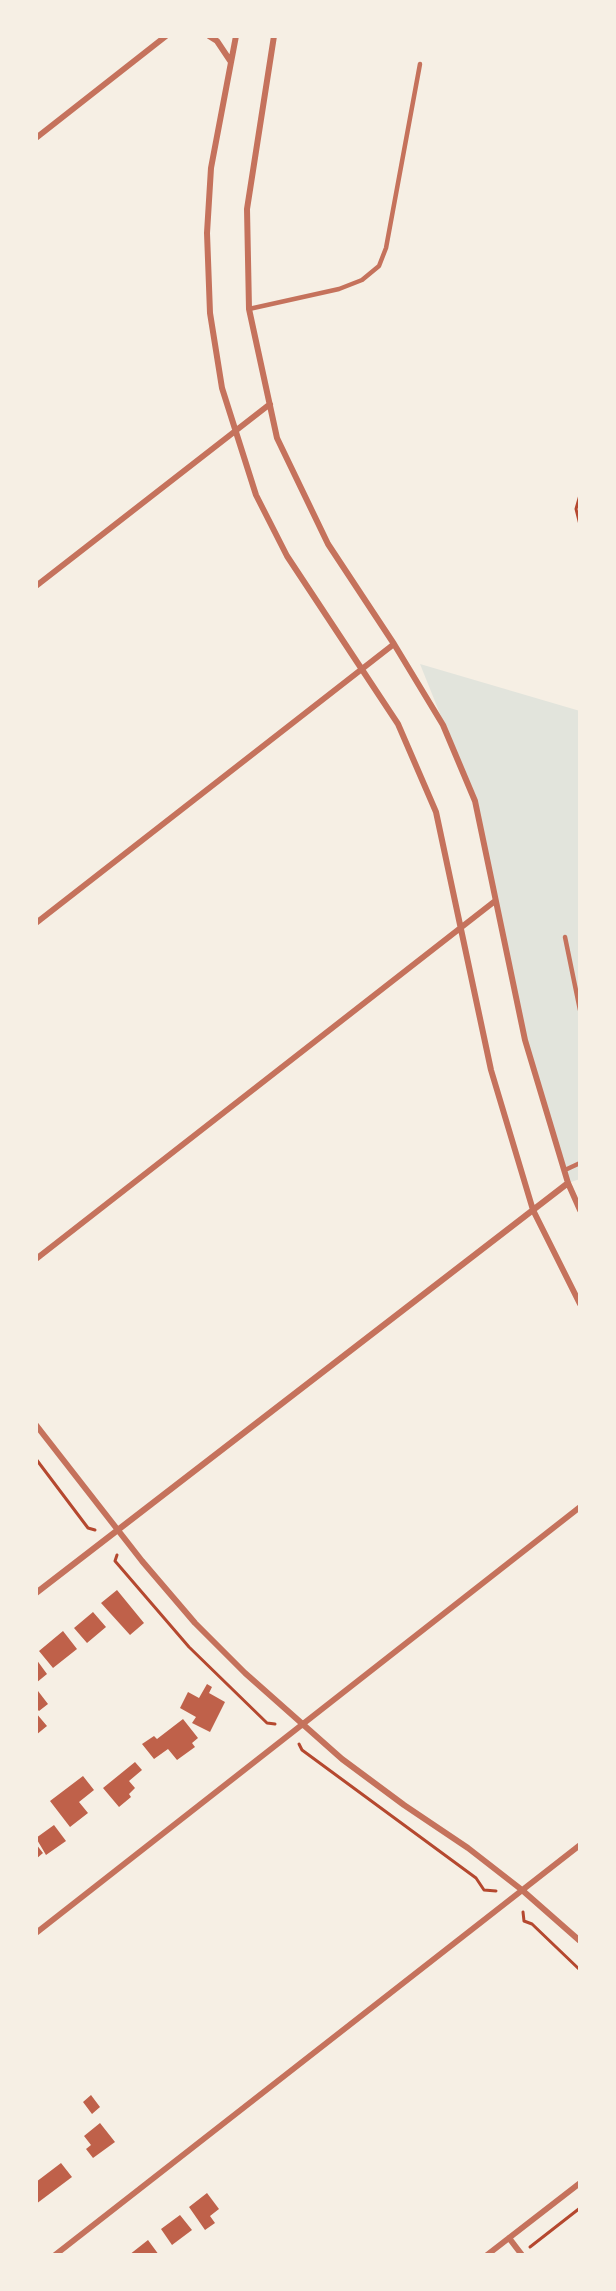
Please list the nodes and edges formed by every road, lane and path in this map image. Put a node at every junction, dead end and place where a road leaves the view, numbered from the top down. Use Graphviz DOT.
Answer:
graph roads {
  1 [pos="166,36"];
  2 [pos="209,36"];
  3 [pos="236,36"];
  4 [pos="274,36"];
  5 [pos="231,62"];
  6 [pos="420,64"];
  7 [pos="36,138"];
  8 [pos="249,309"];
  9 [pos="270,404"];
  10 [pos="235,432"];
  11 [pos="580,495"];
  12 [pos="580,525"];
  13 [pos="36,586"];
  14 [pos="394,644"];
  15 [pos="361,669"];
  16 [pos="495,901"];
  17 [pos="36,922"];
  18 [pos="462,927"];
  19 [pos="565,937"];
  20 [pos="580,1010"];
  21 [pos="580,1163"];
  22 [pos="564,1170"];
  23 [pos="568,1183"];
  24 [pos="533,1210"];
  25 [pos="580,1210"];
  26 [pos="36,1259"];
  27 [pos="580,1304"];
  28 [pos="36,1425"];
  29 [pos="36,1459"];
  30 [pos="580,1507"];
  31 [pos="117,1529"];
  32 [pos="95,1530"];
  33 [pos="117,1555"];
  34 [pos="36,1593"];
  35 [pos="275,1725"];
  36 [pos="301,1725"];
  37 [pos="299,1744"];
  38 [pos="580,1845"];
  39 [pos="522,1890"];
  40 [pos="496,1891"];
  41 [pos="523,1912"];
  42 [pos="36,1933"];
  43 [pos="580,1941"];
  44 [pos="580,1970"];
  45 [pos="580,2183"];
  46 [pos="580,2208"];
  47 [pos="509,2238"];
  48 [pos="528,2248"];
  49 [pos="55,2255"];
  50 [pos="487,2255"];
  51 [pos="522,2255"];
  1 -- 7 [label="street"];
  2 -- 5 [label="street"];
  3 -- 5 [label="street"];
  4 -- 8 [label="street"];
  5 -- 10 [label="street"];
  6 -- 8 [label="lane"];
  8 -- 9 [label="street"];
  9 -- 10 [label="street"];
  9 -- 14 [label="street"];
  10 -- 13 [label="street"];
  10 -- 15 [label="street"];
  11 -- 12 [label="path"];
  14 -- 15 [label="street"];
  14 -- 16 [label="street"];
  15 -- 17 [label="street"];
  15 -- 18 [label="street"];
  16 -- 18 [label="street"];
  16 -- 22 [label="street"];
  18 -- 24 [label="street"];
  18 -- 26 [label="street"];
  19 -- 20 [label="lane"];
  21 -- 22 [label="lane"];
  22 -- 23 [label="street"];
  23 -- 24 [label="street"];
  23 -- 25 [label="street"];
  24 -- 27 [label="street"];
  24 -- 31 [label="street"];
  28 -- 31 [label="street"];
  29 -- 32 [label="path"];
  30 -- 36 [label="street"];
  31 -- 34 [label="street"];
  31 -- 36 [label="street"];
  33 -- 35 [label="path"];
  36 -- 39 [label="street"];
  36 -- 42 [label="street"];
  37 -- 40 [label="path"];
  38 -- 39 [label="street"];
  39 -- 43 [label="street"];
  39 -- 49 [label="street"];
  41 -- 44 [label="path"];
  45 -- 47 [label="street"];
  46 -- 48 [label="path"];
  47 -- 50 [label="street"];
  47 -- 51 [label="street"];
}
